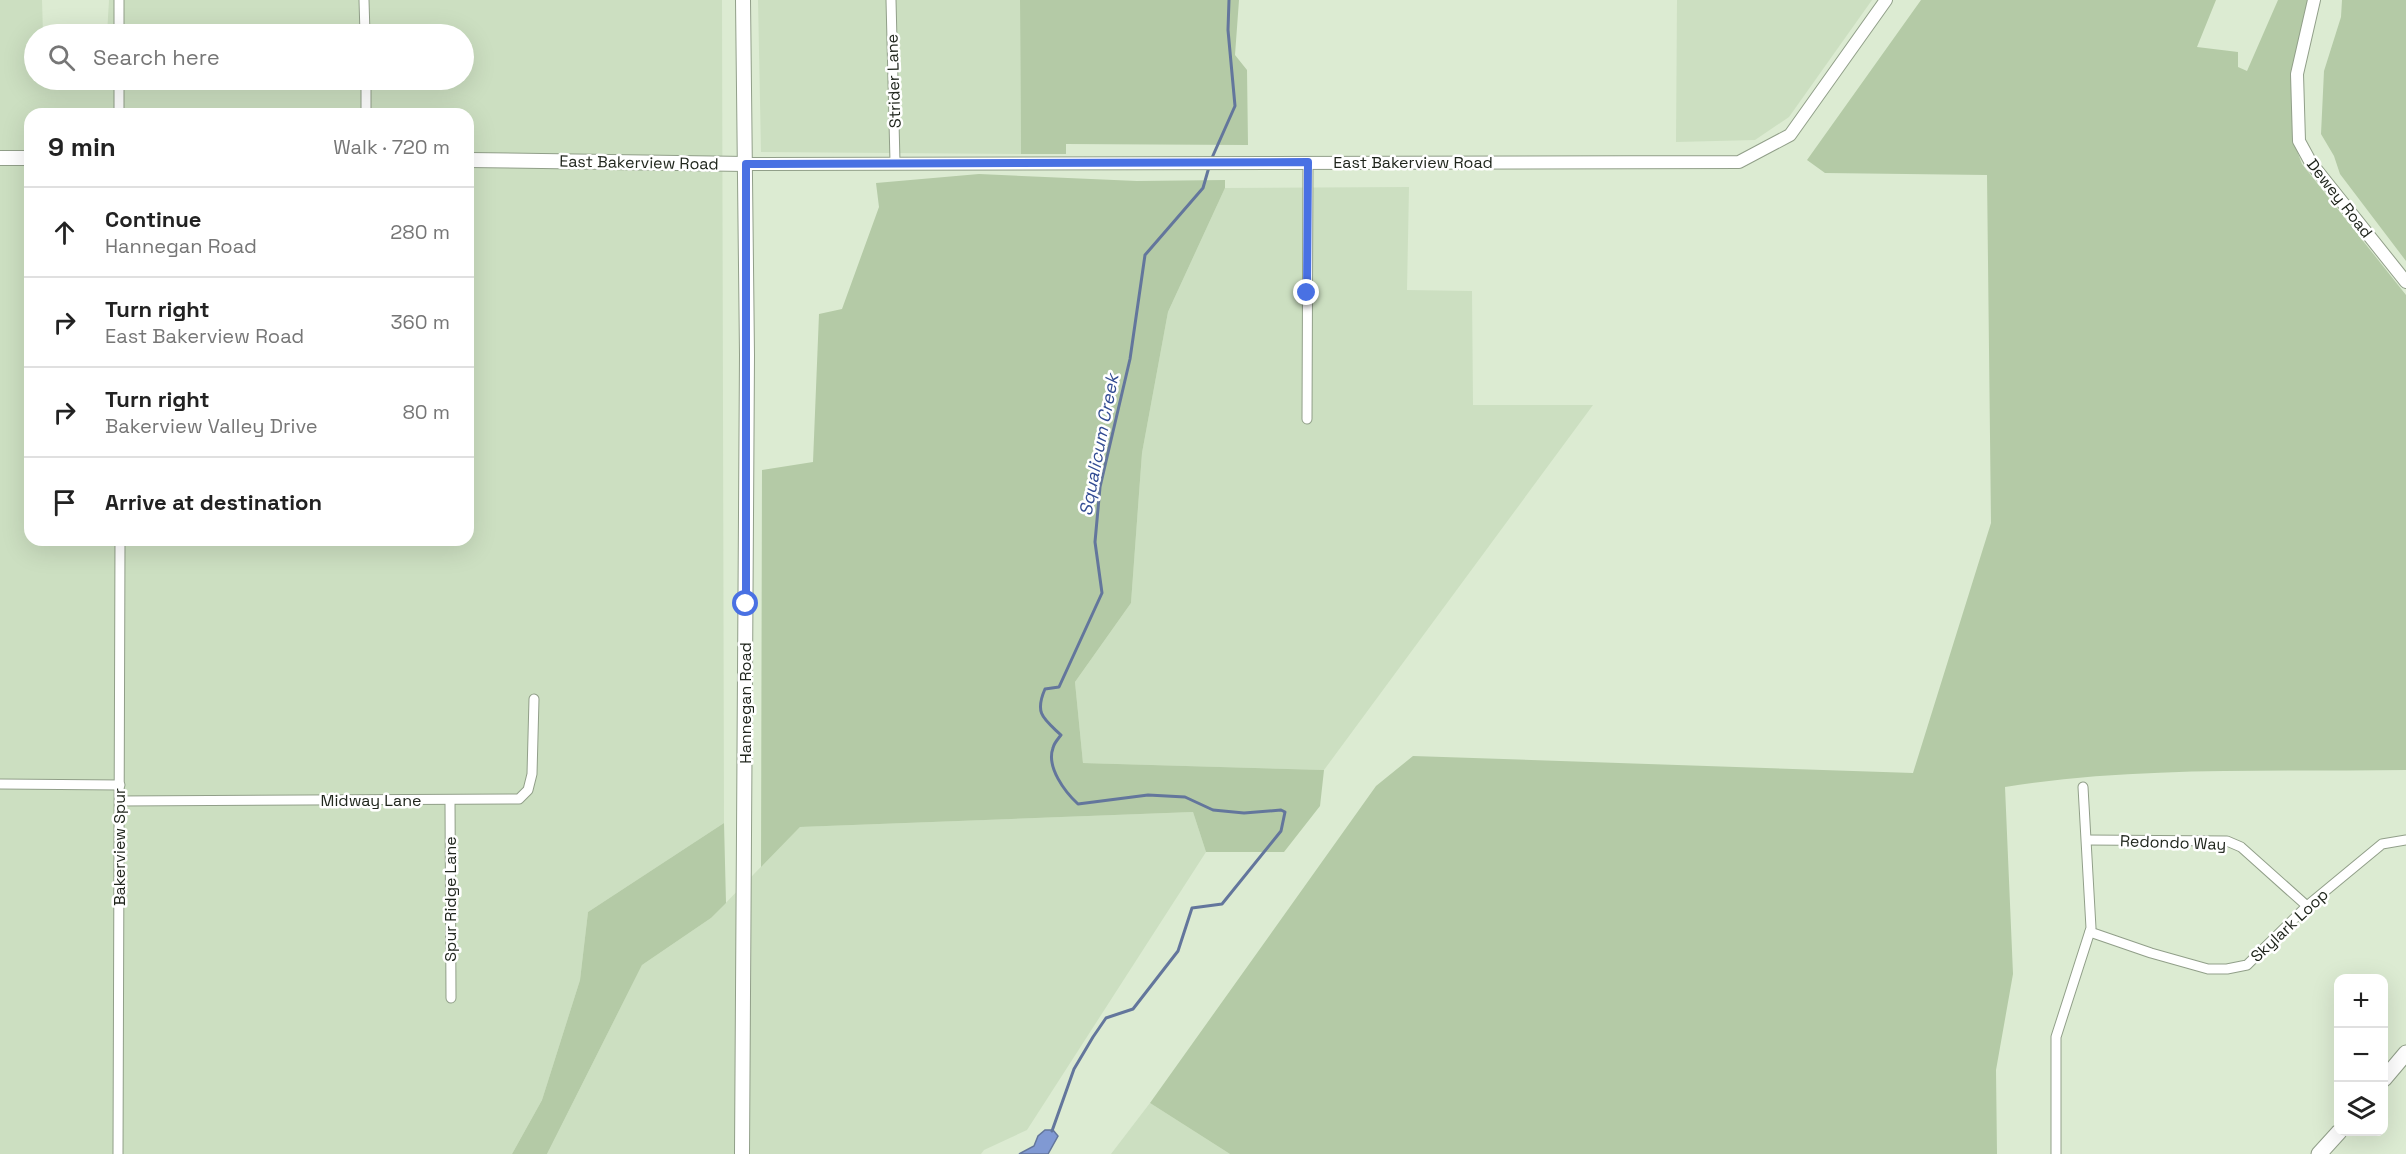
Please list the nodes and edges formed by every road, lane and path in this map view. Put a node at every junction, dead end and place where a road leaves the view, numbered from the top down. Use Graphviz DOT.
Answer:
graph roads {
  1 [pos="119,0"];
  2 [pos="364,0"];
  3 [pos="743,0"];
  4 [pos="891,0"];
  5 [pos="1886,0"];
  6 [pos="2314,0"];
  7 [pos="119,24"];
  8 [pos="364,24"];
  9 [pos="119,90"];
  10 [pos="366,90"];
  11 [pos="119,108"];
  12 [pos="366,108"];
  13 [pos="0,158"];
  14 [pos="24,158"];
  15 [pos="474,160"];
  16 [pos="896,162"];
  17 [pos="1308,162"];
  18 [pos="746,164"];
  19 [pos="2406,282"];
  20 [pos="1307,419"];
  21 [pos="120,546"];
  22 [pos="534,699"];
  23 [pos="0,784"];
  24 [pos="120,785"];
  25 [pos="2084,787"];
  26 [pos="120,801"];
  27 [pos="450,801"];
  28 [pos="2087,840"];
  29 [pos="2406,840"];
  30 [pos="2307,906"];
  31 [pos="2090,932"];
  32 [pos="451,998"];
  33 [pos="2406,1053"];
  34 [pos="2388,1074"];
  35 [pos="2335,1136"];
  36 [pos="118,1154"];
  37 [pos="742,1154"];
  38 [pos="2056,1154"];
  39 [pos="2319,1154"];
  1 -- 7 [label="street"];
  2 -- 8 [label="street"];
  3 -- 18 [label="main road, Hannegan Road"];
  4 -- 16 [label="street, Strider Lane"];
  5 -- 17 [label="street, East Bakerview Road"];
  6 -- 19 [label="street, Dewey Road"];
  9 -- 11 [label="street"];
  10 -- 12 [label="street"];
  13 -- 14 [label="main road"];
  15 -- 18 [label="main road, East Bakerview Road"];
  16 -- 17 [label="street, East Bakerview Road"];
  16 -- 18 [label="street, East Bakerview Road"];
  17 -- 20 [label="street"];
  18 -- 37 [label="main road, Hannegan Road"];
  21 -- 24 [label="street, Bakerview Spur"];
  22 -- 27 [label="street, Midway Lane"];
  23 -- 24 [label="street"];
  24 -- 26 [label="street, Bakerview Spur"];
  25 -- 28 [label="street"];
  26 -- 27 [label="street, Midway Lane"];
  26 -- 36 [label="street, Bakerview Spur"];
  27 -- 32 [label="street, Spur Ridge Lane"];
  28 -- 30 [label="street, Redondo Way"];
  28 -- 31 [label="street"];
  29 -- 30 [label="street, Skylark Loop"];
  30 -- 31 [label="street, Skylark Loop"];
  31 -- 38 [label="street"];
  33 -- 34 [label="main road"];
  35 -- 39 [label="main road"];
}
